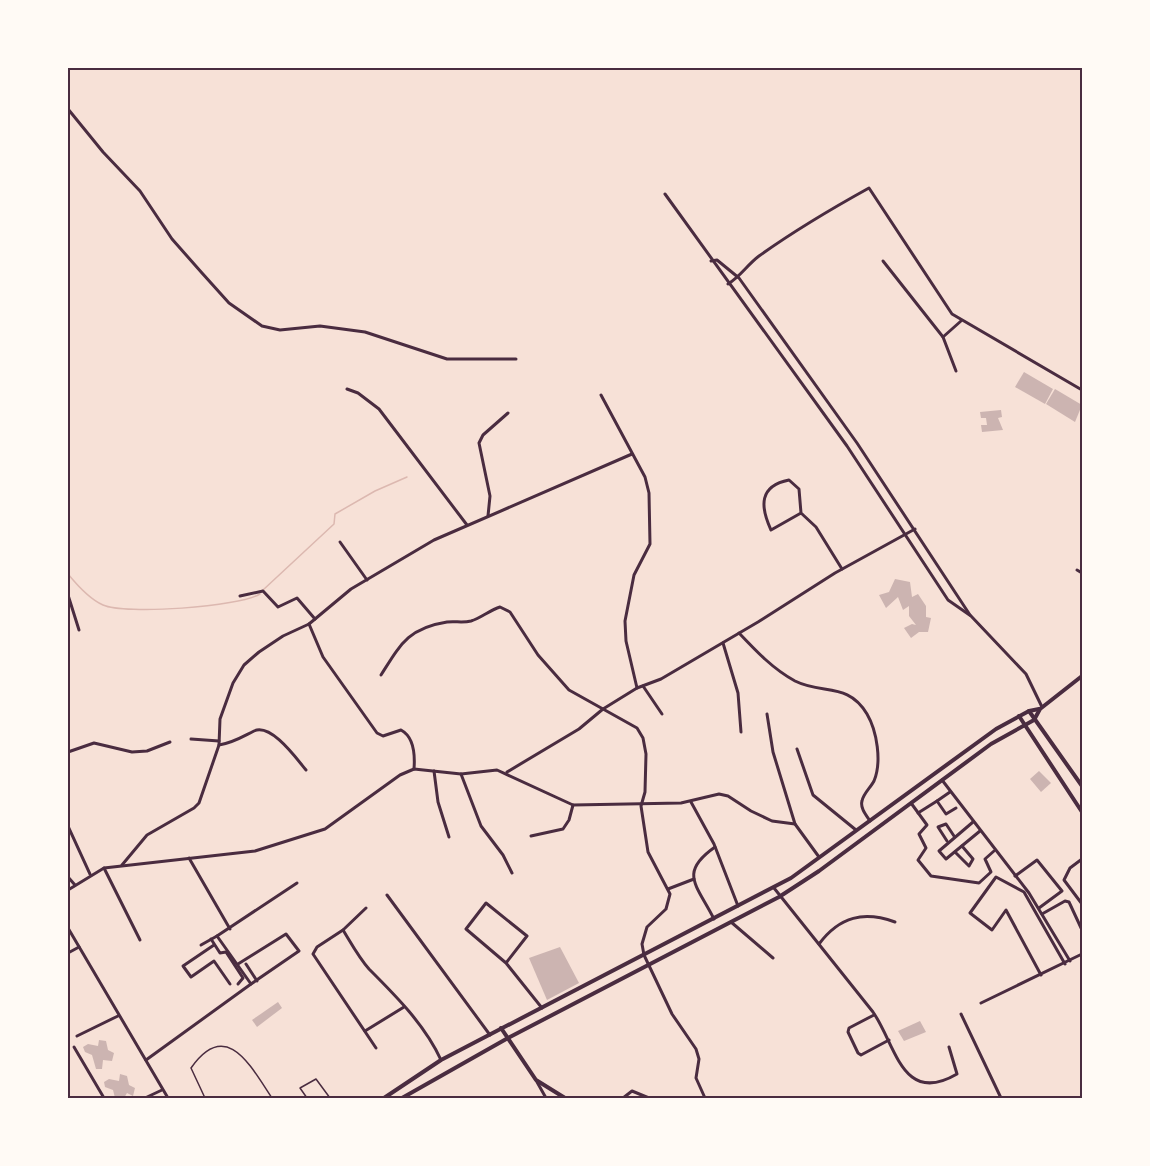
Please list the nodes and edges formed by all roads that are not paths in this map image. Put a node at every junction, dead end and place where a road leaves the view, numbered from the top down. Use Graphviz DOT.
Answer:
graph roads {
  1 [pos="68,109"];
  2 [pos="664,194"];
  3 [pos="711,261"];
  4 [pos="884,261"];
  5 [pos="739,278"];
  6 [pos="728,284"];
  7 [pos="961,320"];
  8 [pos="943,337"];
  9 [pos="516,359"];
  10 [pos="956,371"];
  11 [pos="347,389"];
  12 [pos="1083,390"];
  13 [pos="601,396"];
  14 [pos="508,413"];
  15 [pos="632,454"];
  16 [pos="801,513"];
  17 [pos="488,516"];
  18 [pos="467,525"];
  19 [pos="915,529"];
  20 [pos="905,533"];
  21 [pos="340,542"];
  22 [pos="842,569"];
  23 [pos="1077,570"];
  24 [pos="1083,573"];
  25 [pos="367,580"];
  26 [pos="68,595"];
  27 [pos="240,596"];
  28 [pos="971,616"];
  29 [pos="315,619"];
  30 [pos="309,624"];
  31 [pos="79,630"];
  32 [pos="739,633"];
  33 [pos="723,642"];
  34 [pos="381,675"];
  35 [pos="1083,676"];
  36 [pos="643,686"];
  37 [pos="637,688"];
  38 [pos="1041,708"];
  39 [pos="603,709"];
  40 [pos="1029,711"];
  41 [pos="662,714"];
  42 [pos="767,714"];
  43 [pos="1019,716"];
  44 [pos="1034,720"];
  45 [pos="1024,726"];
  46 [pos="741,732"];
  47 [pos="191,739"];
  48 [pos="170,742"];
  49 [pos="219,743"];
  50 [pos="797,749"];
  51 [pos="68,752"];
  52 [pos="414,769"];
  53 [pos="306,770"];
  54 [pos="434,771"];
  55 [pos="507,772"];
  56 [pos="461,774"];
  57 [pos="942,780"];
  58 [pos="1083,786"];
  59 [pos="950,792"];
  60 [pos="937,801"];
  61 [pos="691,802"];
  62 [pos="911,803"];
  63 [pos="573,805"];
  64 [pos="641,806"];
  65 [pos="956,808"];
  66 [pos="1083,812"];
  67 [pos="918,813"];
  68 [pos="870,821"];
  69 [pos="973,822"];
  70 [pos="795,824"];
  71 [pos="68,826"];
  72 [pos="856,830"];
  73 [pos="980,831"];
  74 [pos="531,836"];
  75 [pos="954,836"];
  76 [pos="449,837"];
  77 [pos="947,842"];
  78 [pos="962,846"];
  79 [pos="715,847"];
  80 [pos="994,851"];
  81 [pos="955,852"];
  82 [pos="189,858"];
  83 [pos="820,859"];
  84 [pos="1083,859"];
  85 [pos="122,866"];
  86 [pos="104,868"];
  87 [pos="512,873"];
  88 [pos="90,874"];
  89 [pos="1015,876"];
  90 [pos="1083,876"];
  91 [pos="68,877"];
  92 [pos="694,879"];
  93 [pos="1083,881"];
  94 [pos="297,883"];
  95 [pos="75,885"];
  96 [pos="774,888"];
  97 [pos="668,889"];
  98 [pos="68,890"];
  99 [pos="387,895"];
  100 [pos="779,897"];
  101 [pos="1083,904"];
  102 [pos="738,906"];
  103 [pos="366,908"];
  104 [pos="1039,908"];
  105 [pos="1042,914"];
  106 [pos="714,919"];
  107 [pos="895,921"];
  108 [pos="731,922"];
  109 [pos="68,928"];
  110 [pos="230,929"];
  111 [pos="343,930"];
  112 [pos="1083,930"];
  113 [pos="217,936"];
  114 [pos="211,939"];
  115 [pos="140,940"];
  116 [pos="819,944"];
  117 [pos="201,945"];
  118 [pos="214,945"];
  119 [pos="78,947"];
  120 [pos="68,953"];
  121 [pos="1083,954"];
  122 [pos="644,955"];
  123 [pos="773,958"];
  124 [pos="1070,961"];
  125 [pos="506,963"];
  126 [pos="238,964"];
  127 [pos="246,964"];
  128 [pos="1065,964"];
  129 [pos="648,966"];
  130 [pos="1041,975"];
  131 [pos="257,981"];
  132 [pos="230,984"];
  133 [pos="238,984"];
  134 [pos="251,984"];
  135 [pos="981,1003"];
  136 [pos="404,1007"];
  137 [pos="543,1009"];
  138 [pos="961,1014"];
  139 [pos="874,1015"];
  140 [pos="118,1016"];
  141 [pos="501,1028"];
  142 [pos="365,1032"];
  143 [pos="490,1035"];
  144 [pos="77,1036"];
  145 [pos="508,1038"];
  146 [pos="889,1040"];
  147 [pos="74,1047"];
  148 [pos="949,1047"];
  149 [pos="376,1048"];
  150 [pos="146,1060"];
  151 [pos="441,1060"];
  152 [pos="536,1080"];
  153 [pos="161,1090"];
  154 [pos="104,1098"];
  155 [pos="145,1098"];
  156 [pos="168,1098"];
  157 [pos="206,1098"];
  158 [pos="272,1098"];
  159 [pos="307,1098"];
  160 [pos="330,1098"];
  161 [pos="384,1098"];
  162 [pos="402,1098"];
  163 [pos="546,1098"];
  164 [pos="565,1098"];
  165 [pos="623,1098"];
  166 [pos="649,1098"];
  167 [pos="705,1098"];
  168 [pos="1001,1098"];
  1 -- 9 [label="street"];
  2 -- 3 [label="street"];
  3 -- 5 [label="street"];
  3 -- 6 [label="street"];
  4 -- 8 [label="street"];
  5 -- 6 [label="street"];
  5 -- 7 [label="street"];
  5 -- 19 [label="street"];
  6 -- 20 [label="street"];
  7 -- 8 [label="street"];
  7 -- 12 [label="street"];
  8 -- 10 [label="street"];
  11 -- 18 [label="street"];
  13 -- 15 [label="street"];
  14 -- 17 [label="street"];
  15 -- 17 [label="street"];
  15 -- 37 [label="street"];
  16 -- 16 [label="street"];
  16 -- 22 [label="street"];
  17 -- 18 [label="street"];
  18 -- 25 [label="street"];
  19 -- 20 [label="street"];
  19 -- 28 [label="street"];
  20 -- 22 [label="street"];
  20 -- 28 [label="street"];
  21 -- 25 [label="street"];
  22 -- 32 [label="street"];
  23 -- 24 [label="street"];
  25 -- 29 [label="street"];
  26 -- 31 [label="street"];
  27 -- 29 [label="street"];
  28 -- 38 [label="street"];
  29 -- 30 [label="street"];
  30 -- 49 [label="street"];
  30 -- 52 [label="street"];
  32 -- 33 [label="street"];
  32 -- 68 [label="street"];
  33 -- 36 [label="street"];
  33 -- 46 [label="street"];
  34 -- 39 [label="street"];
  35 -- 38 [label="main road"];
  36 -- 37 [label="street"];
  36 -- 41 [label="street"];
  37 -- 39 [label="street"];
  38 -- 40 [label="main road"];
  38 -- 44 [label="main road"];
  39 -- 55 [label="street"];
  39 -- 64 [label="street"];
  40 -- 43 [label="main road"];
  40 -- 44 [label="main road"];
  42 -- 70 [label="street"];
  43 -- 45 [label="main road"];
  43 -- 68 [label="main road"];
  44 -- 45 [label="main road"];
  44 -- 58 [label="main road"];
  45 -- 57 [label="main road"];
  45 -- 66 [label="main road"];
  47 -- 49 [label="street"];
  48 -- 51 [label="street"];
  49 -- 53 [label="street"];
  49 -- 85 [label="street"];
  50 -- 72 [label="street"];
  52 -- 54 [label="street"];
  52 -- 82 [label="street"];
  54 -- 56 [label="street"];
  54 -- 76 [label="street"];
  55 -- 56 [label="street"];
  55 -- 63 [label="street"];
  56 -- 87 [label="street"];
  57 -- 59 [label="street"];
  57 -- 62 [label="main road"];
  59 -- 60 [label="street"];
  59 -- 69 [label="street"];
  60 -- 65 [label="street"];
  60 -- 67 [label="street"];
  61 -- 64 [label="street"];
  61 -- 70 [label="street"];
  61 -- 79 [label="street"];
  62 -- 67 [label="street"];
  62 -- 100 [label="main road"];
  63 -- 64 [label="street"];
  63 -- 74 [label="street"];
  64 -- 97 [label="street"];
  67 -- 80 [label="street"];
  68 -- 72 [label="main road"];
  69 -- 73 [label="street"];
  69 -- 75 [label="street"];
  70 -- 83 [label="street"];
  71 -- 88 [label="street"];
  72 -- 83 [label="main road"];
  73 -- 78 [label="street"];
  73 -- 80 [label="street"];
  75 -- 77 [label="street"];
  75 -- 77 [label="street"];
  77 -- 81 [label="street"];
  78 -- 81 [label="street"];
  78 -- 81 [label="street"];
  79 -- 92 [label="street"];
  79 -- 102 [label="street"];
  80 -- 89 [label="street"];
  82 -- 85 [label="street"];
  82 -- 110 [label="street"];
  83 -- 96 [label="main road"];
  84 -- 101 [label="street"];
  85 -- 86 [label="street"];
  86 -- 88 [label="street"];
  86 -- 115 [label="street"];
  88 -- 95 [label="street"];
  89 -- 104 [label="street"];
  89 -- 104 [label="street"];
  90 -- 93 [label="street"];
  91 -- 95 [label="street"];
  92 -- 97 [label="street"];
  92 -- 106 [label="street"];
  94 -- 110 [label="street"];
  95 -- 98 [label="street"];
  96 -- 100 [label="street"];
  96 -- 102 [label="main road"];
  97 -- 122 [label="street"];
  99 -- 143 [label="street"];
  100 -- 108 [label="main road"];
  100 -- 116 [label="street"];
  102 -- 106 [label="main road"];
  103 -- 111 [label="street"];
  104 -- 105 [label="street"];
  105 -- 112 [label="street"];
  105 -- 124 [label="street"];
  106 -- 122 [label="main road"];
  107 -- 116 [label="street"];
  108 -- 123 [label="street"];
  108 -- 129 [label="main road"];
  109 -- 119 [label="street"];
  110 -- 113 [label="street"];
  111 -- 136 [label="street"];
  111 -- 142 [label="street"];
  113 -- 114 [label="street"];
  113 -- 126 [label="street"];
  114 -- 117 [label="street"];
  114 -- 118 [label="street"];
  116 -- 139 [label="street"];
  118 -- 132 [label="street"];
  118 -- 133 [label="street"];
  119 -- 120 [label="street"];
  119 -- 140 [label="street"];
  121 -- 124 [label="street"];
  122 -- 129 [label="street"];
  122 -- 137 [label="main road"];
  124 -- 128 [label="street"];
  125 -- 125 [label="street"];
  125 -- 137 [label="street"];
  126 -- 131 [label="street"];
  126 -- 134 [label="street"];
  127 -- 131 [label="street"];
  128 -- 130 [label="street"];
  128 -- 130 [label="street"];
  129 -- 145 [label="main road"];
  129 -- 167 [label="street"];
  130 -- 135 [label="street"];
  131 -- 134 [label="street"];
  134 -- 150 [label="street"];
  136 -- 142 [label="street"];
  136 -- 151 [label="street"];
  137 -- 141 [label="main road"];
  138 -- 168 [label="street"];
  139 -- 146 [label="street"];
  139 -- 146 [label="street"];
  140 -- 144 [label="street"];
  140 -- 150 [label="street"];
  141 -- 143 [label="main road"];
  141 -- 145 [label="main road"];
  142 -- 149 [label="street"];
  143 -- 151 [label="main road"];
  145 -- 152 [label="main road"];
  145 -- 162 [label="main road"];
  146 -- 148 [label="street"];
  147 -- 154 [label="street"];
  150 -- 153 [label="street"];
  151 -- 161 [label="main road"];
  152 -- 163 [label="street"];
  152 -- 164 [label="main road"];
  153 -- 155 [label="street"];
  153 -- 156 [label="street"];
  157 -- 158 [label="lane"];
  159 -- 160 [label="lane"];
  165 -- 166 [label="street"];
}
